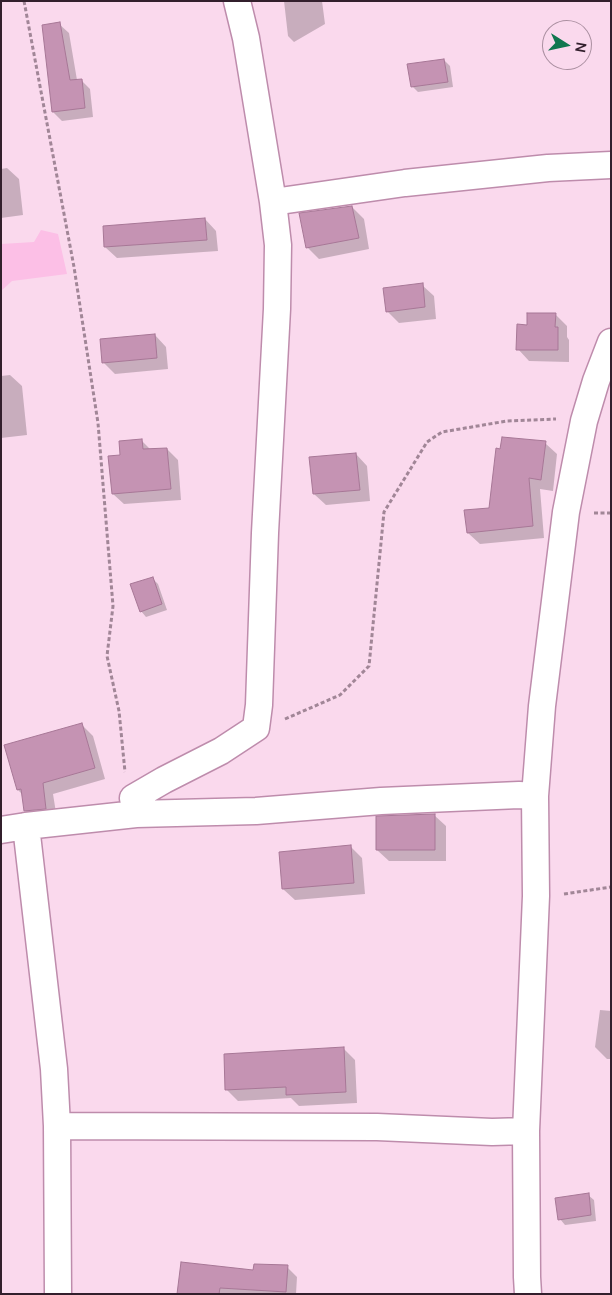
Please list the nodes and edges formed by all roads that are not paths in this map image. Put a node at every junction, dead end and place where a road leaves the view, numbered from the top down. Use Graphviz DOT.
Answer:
graph roads {
  1 [pos="237,1"];
  2 [pos="611,165"];
  3 [pos="273,202"];
  4 [pos="611,342"];
  5 [pos="535,796"];
  6 [pos="134,806"];
  7 [pos="14,828"];
  8 [pos="57,1126"];
  9 [pos="526,1131"];
  10 [pos="58,1294"];
  11 [pos="528,1294"];
  1 -- 3 [label="street"];
  2 -- 3 [label="street"];
  3 -- 6 [label="street"];
  4 -- 5 [label="street"];
  5 -- 6 [label="street"];
  5 -- 9 [label="street"];
  6 -- 7 [label="street"];
  7 -- 8 [label="street"];
  8 -- 9 [label="street"];
  8 -- 10 [label="street"];
  9 -- 11 [label="street"];
}
